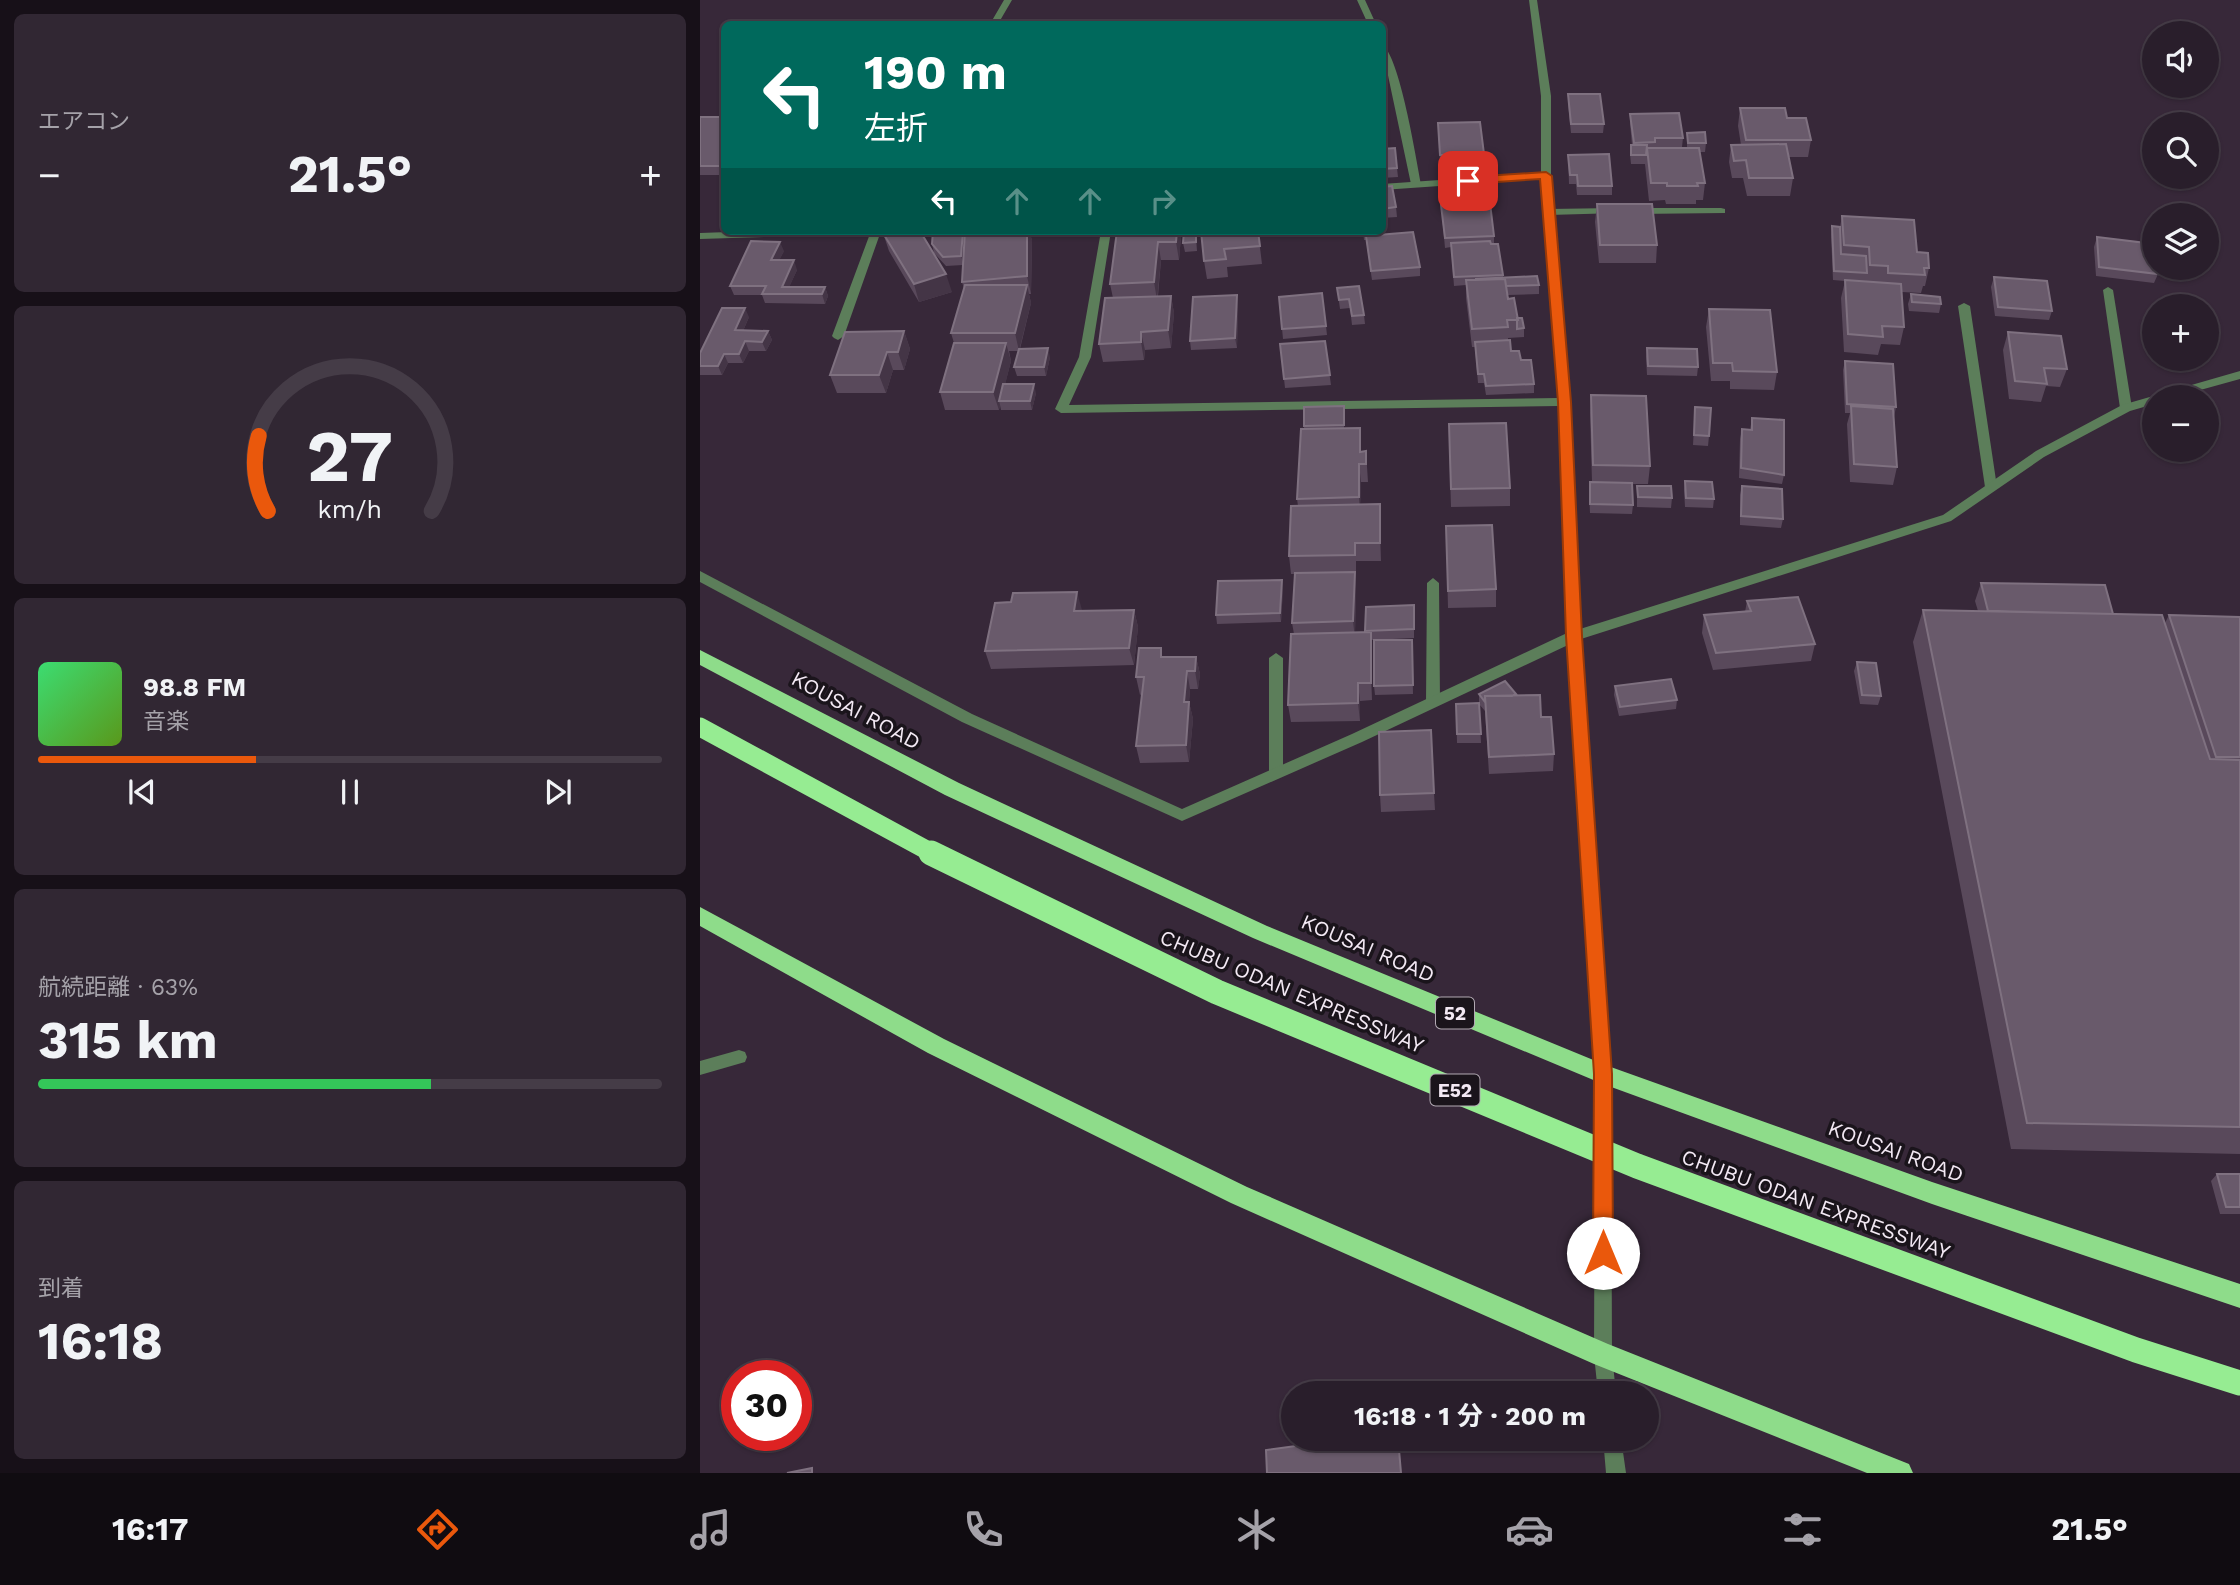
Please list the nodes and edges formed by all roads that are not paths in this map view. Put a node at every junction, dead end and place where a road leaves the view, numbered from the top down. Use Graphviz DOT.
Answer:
graph roads {
  1 [pos="1009,0"];
  2 [pos="1361,0"];
  3 [pos="1533,0"];
  4 [pos="997,21"];
  5 [pos="1371,21"];
  6 [pos="1386,55"];
  7 [pos="1546,176"];
  8 [pos="1416,184"];
  9 [pos="1386,187"];
  10 [pos="1721,211"];
  11 [pos="1549,212"];
  12 [pos="731,235"];
  13 [pos="875,235"];
  14 [pos="1105,235"];
  15 [pos="700,236"];
  16 [pos="2108,290"];
  17 [pos="1964,306"];
  18 [pos="838,336"];
  19 [pos="2240,376"];
  20 [pos="2207,385"];
  21 [pos="1564,402"];
  22 [pos="2142,403"];
  23 [pos="2126,408"];
  24 [pos="1992,487"];
  25 [pos="700,576"];
  26 [pos="1433,583"];
  27 [pos="1574,636"];
  28 [pos="700,657"];
  29 [pos="1276,658"];
  30 [pos="1433,702"];
  31 [pos="700,727"];
  32 [pos="1276,773"];
  33 [pos="700,916"];
  34 [pos="739,1057"];
  35 [pos="700,1068"];
  36 [pos="1603,1074"];
  37 [pos="2240,1296"];
  38 [pos="1603,1355"];
  39 [pos="1606,1381"];
  40 [pos="2240,1383"];
  41 [pos="1613,1451"];
  42 [pos="1616,1473"];
  43 [pos="1900,1473"];
  1 -- 4 [label="street"];
  2 -- 5 [label="street"];
  3 -- 7 [label="street"];
  6 -- 8 [label="street"];
  7 -- 8 [label="street"];
  7 -- 11 [label="street"];
  8 -- 9 [label="street"];
  10 -- 11 [label="street"];
  11 -- 21 [label="street"];
  12 -- 15 [label="street"];
  13 -- 18 [label="street"];
  14 -- 21 [label="street"];
  16 -- 23 [label="street"];
  17 -- 24 [label="street"];
  19 -- 20 [label="street"];
  21 -- 27 [label="street"];
  22 -- 23 [label="street"];
  23 -- 24 [label="street"];
  24 -- 27 [label="street"];
  25 -- 32 [label="street"];
  26 -- 30 [label="street"];
  27 -- 30 [label="street"];
  27 -- 36 [label="street"];
  28 -- 36 [label="highway, KOUSAI ROAD / 52"];
  29 -- 32 [label="street"];
  30 -- 32 [label="street"];
  31 -- 40 [label="highway, CHUBU ODAN EXPRESSWAY / E52, bridge"];
  33 -- 38 [label="highway"];
  34 -- 35 [label="street"];
  36 -- 37 [label="highway, KOUSAI ROAD / 52"];
  36 -- 38 [label="street"];
  38 -- 39 [label="street"];
  38 -- 43 [label="highway"];
  41 -- 42 [label="street"];
}
